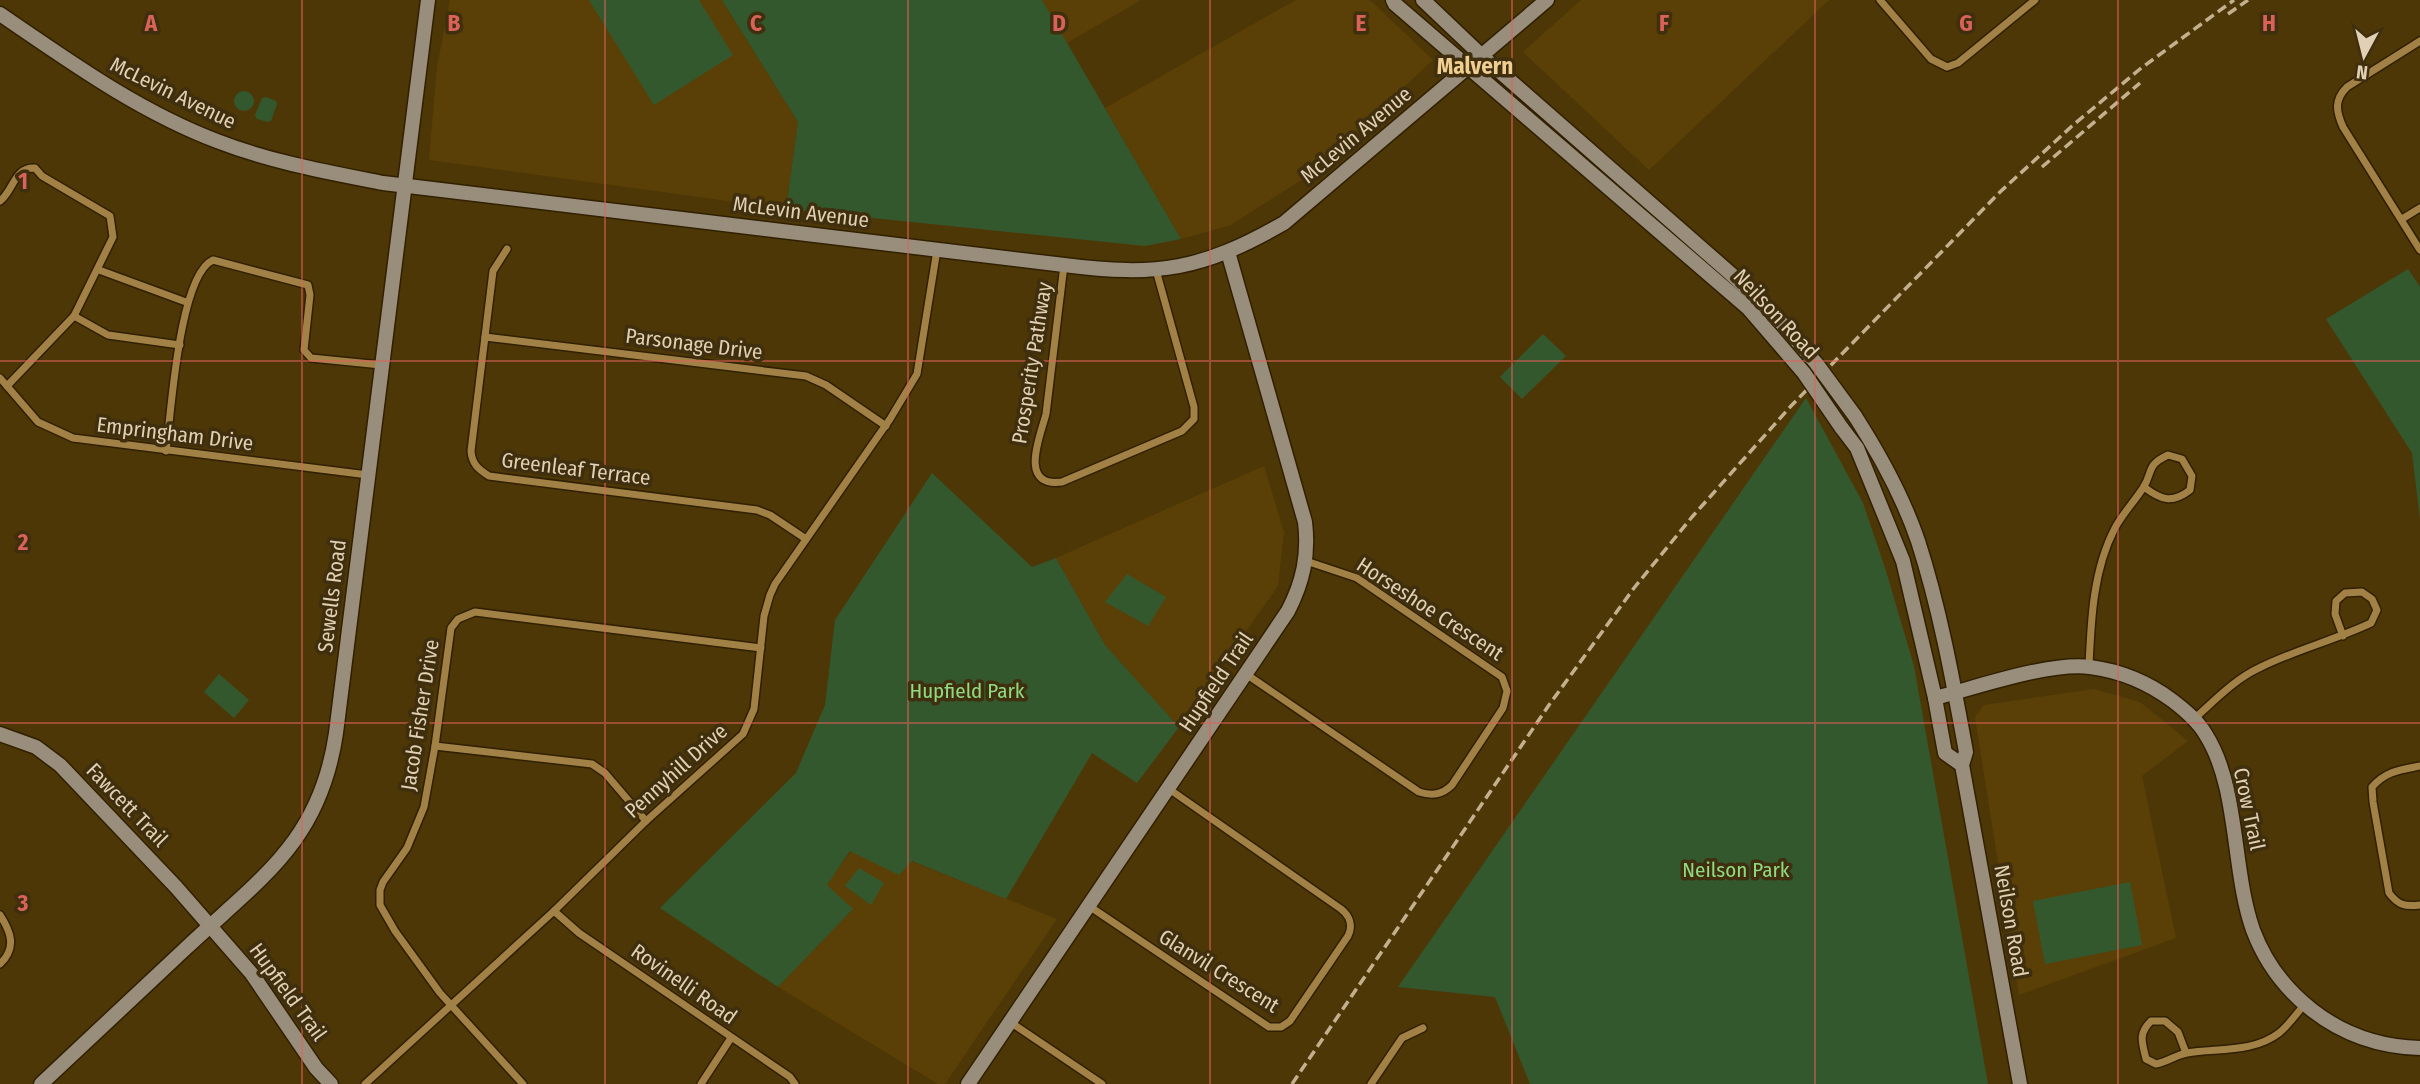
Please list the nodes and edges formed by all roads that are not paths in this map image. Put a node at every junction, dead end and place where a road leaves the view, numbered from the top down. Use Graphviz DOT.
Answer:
graph roads {
  1 [pos="428,0"];
  2 [pos="1393,0"];
  3 [pos="1423,0"];
  4 [pos="1547,0"];
  5 [pos="1880,0"];
  6 [pos="2035,0"];
  7 [pos="0,14"];
  8 [pos="2420,40"];
  9 [pos="1482,56"];
  10 [pos="1468,67"];
  11 [pos="404,185"];
  12 [pos="0,201"];
  13 [pos="2420,208"];
  14 [pos="2402,219"];
  15 [pos="507,249"];
  16 [pos="937,250"];
  17 [pos="2420,250"];
  18 [pos="1228,253"];
  19 [pos="1064,265"];
  20 [pos="99,270"];
  21 [pos="1156,270"];
  22 [pos="186,302"];
  23 [pos="74,316"];
  24 [pos="485,337"];
  25 [pos="180,345"];
  26 [pos="382,365"];
  27 [pos="0,379"];
  28 [pos="7,386"];
  29 [pos="886,426"];
  30 [pos="166,451"];
  31 [pos="368,475"];
  32 [pos="2144,487"];
  33 [pos="806,539"];
  34 [pos="1306,561"];
  35 [pos="2343,636"];
  36 [pos="761,648"];
  37 [pos="2090,667"];
  38 [pos="1246,674"];
  39 [pos="1955,693"];
  40 [pos="1935,698"];
  41 [pos="2194,719"];
  42 [pos="0,734"];
  43 [pos="435,746"];
  44 [pos="1962,765"];
  45 [pos="2420,766"];
  46 [pos="1168,789"];
  47 [pos="646,821"];
  48 [pos="2420,905"];
  49 [pos="1089,906"];
  50 [pos="554,911"];
  51 [pos="0,915"];
  52 [pos="210,925"];
  53 [pos="0,964"];
  54 [pos="2305,1004"];
  55 [pos="451,1006"];
  56 [pos="1010,1022"];
  57 [pos="1423,1028"];
  58 [pos="731,1038"];
  59 [pos="2420,1048"];
  60 [pos="2186,1053"];
  61 [pos="41,1084"];
  62 [pos="331,1084"];
  63 [pos="365,1084"];
  64 [pos="523,1084"];
  65 [pos="701,1084"];
  66 [pos="795,1084"];
  67 [pos="968,1084"];
  68 [pos="1102,1084"];
  69 [pos="1371,1084"];
  70 [pos="2020,1084"];
  1 -- 11 [label="street, Sewells Road"];
  2 -- 10 [label="street, Neilson Road"];
  3 -- 9 [label="street, Neilson Road"];
  4 -- 9 [label="street, McLevin Avenue"];
  5 -- 6 [label="street"];
  7 -- 11 [label="street, McLevin Avenue"];
  8 -- 14 [label="street"];
  9 -- 10 [label="street, McLevin Avenue"];
  9 -- 39 [label="street, Neilson Road, bridge"];
  10 -- 18 [label="street, McLevin Avenue"];
  10 -- 40 [label="street, Neilson Road, bridge"];
  11 -- 16 [label="street, McLevin Avenue"];
  11 -- 26 [label="street, Sewells Road"];
  12 -- 20 [label="street"];
  13 -- 14 [label="street"];
  14 -- 17 [label="street"];
  15 -- 24 [label="street, Greenleaf Terrace"];
  16 -- 19 [label="street, McLevin Avenue"];
  16 -- 29 [label="street, Pennyhill Drive"];
  18 -- 21 [label="street, McLevin Avenue"];
  18 -- 34 [label="street, Hupfield Trail"];
  19 -- 21 [label="street, McLevin Avenue"];
  19 -- 21 [label="street, Prosperity Pathway"];
  20 -- 22 [label="street"];
  20 -- 23 [label="street"];
  22 -- 25 [label="street"];
  22 -- 26 [label="street"];
  23 -- 25 [label="street"];
  23 -- 28 [label="street"];
  24 -- 29 [label="street, Parsonage Drive"];
  24 -- 33 [label="street, Greenleaf Terrace"];
  25 -- 30 [label="street"];
  26 -- 31 [label="street, Sewells Road"];
  27 -- 28 [label="street, Empringham Drive"];
  28 -- 30 [label="street, Empringham Drive"];
  29 -- 33 [label="street, Pennyhill Drive"];
  30 -- 31 [label="street, Empringham Drive"];
  31 -- 52 [label="street, Sewells Road"];
  32 -- 32 [label="street"];
  32 -- 37 [label="street"];
  33 -- 36 [label="street, Pennyhill Drive"];
  34 -- 38 [label="street, Hupfield Trail"];
  34 -- 38 [label="street, Horseshoe Crescent"];
  35 -- 35 [label="street"];
  35 -- 41 [label="street"];
  36 -- 43 [label="street, Jacob Fisher Drive"];
  36 -- 47 [label="street, Pennyhill Drive"];
  37 -- 39 [label="street, Crow Trail"];
  37 -- 41 [label="street, Crow Trail"];
  38 -- 46 [label="street, Hupfield Trail"];
  39 -- 40 [label="street, Crow Trail"];
  39 -- 44 [label="street, Neilson Road"];
  40 -- 44 [label="street, Neilson Road"];
  41 -- 54 [label="street, Crow Trail"];
  42 -- 52 [label="street, Fawcett Trail"];
  43 -- 47 [label="street"];
  43 -- 55 [label="street, Jacob Fisher Drive"];
  44 -- 70 [label="street, Neilson Road"];
  45 -- 48 [label="street"];
  46 -- 49 [label="street, Hupfield Trail"];
  46 -- 49 [label="street, Glanvil Crescent"];
  47 -- 50 [label="street, Pennyhill Drive"];
  49 -- 56 [label="street, Hupfield Trail"];
  50 -- 55 [label="street, Pennyhill Drive"];
  50 -- 58 [label="street, Rovinelli Road"];
  51 -- 53 [label="street"];
  52 -- 61 [label="street, Sewells Road"];
  52 -- 62 [label="street, Hupfield Trail"];
  54 -- 59 [label="street, Crow Trail"];
  54 -- 60 [label="street"];
  55 -- 63 [label="street, Pennyhill Drive"];
  55 -- 64 [label="street"];
  56 -- 67 [label="street, Hupfield Trail"];
  56 -- 68 [label="street"];
  57 -- 69 [label="street"];
  58 -- 65 [label="street"];
  58 -- 66 [label="street, Rovinelli Road"];
  60 -- 60 [label="street"];
}
